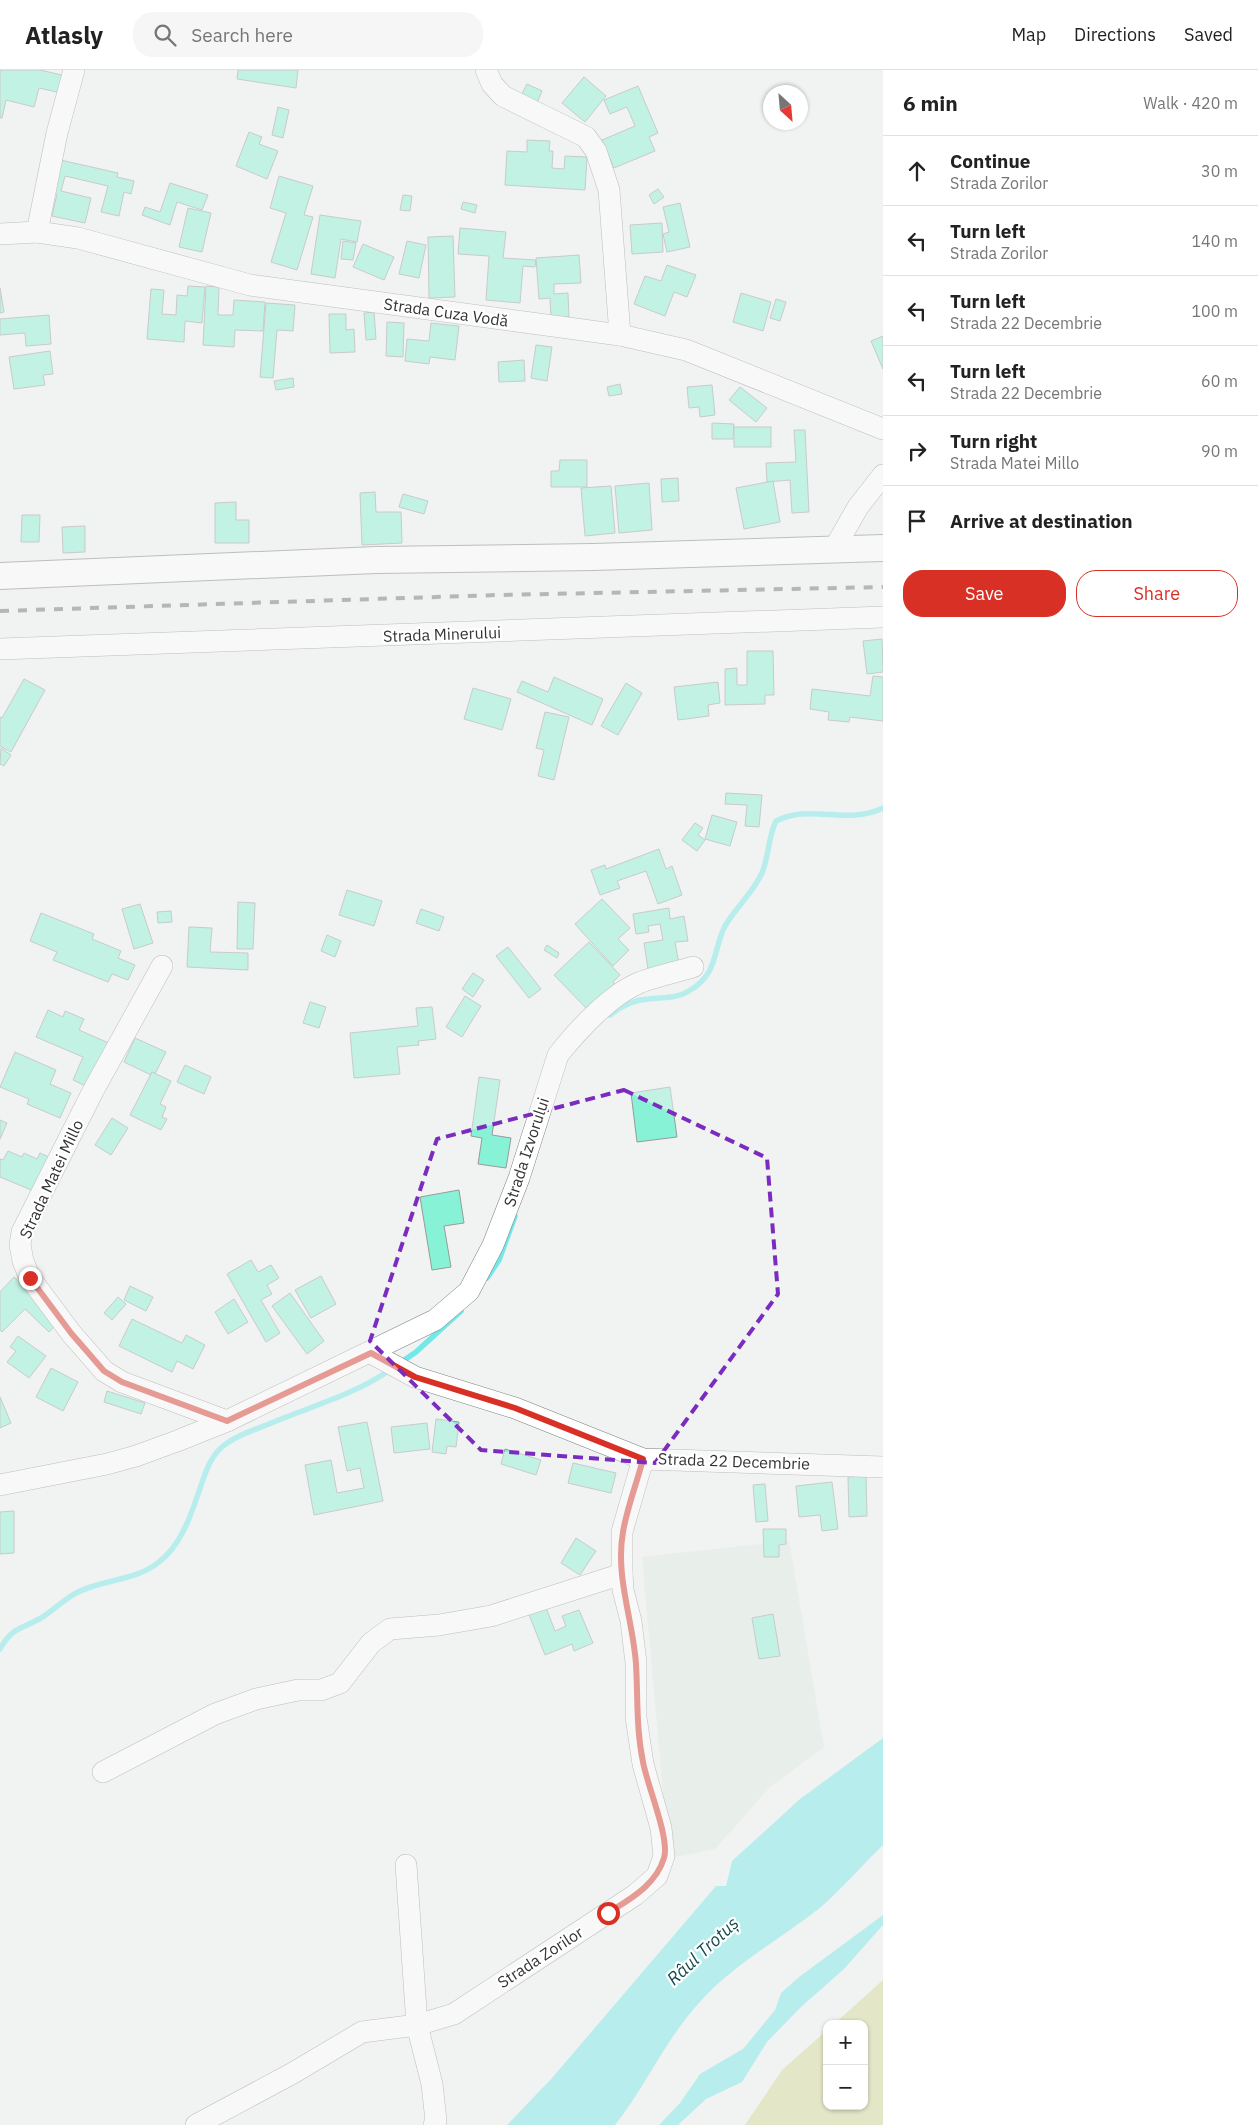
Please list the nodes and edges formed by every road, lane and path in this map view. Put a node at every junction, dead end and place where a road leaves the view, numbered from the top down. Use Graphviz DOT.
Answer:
graph roads {
  1 [pos="74,70"];
  2 [pos="486,70"];
  3 [pos="37,232"];
  4 [pos="0,234"];
  5 [pos="620,335"];
  6 [pos="883,428"];
  7 [pos="883,475"];
  8 [pos="883,548"];
  9 [pos="834,549"];
  10 [pos="0,576"];
  11 [pos="883,617"];
  12 [pos="0,649"];
  13 [pos="162,966"];
  14 [pos="693,966"];
  15 [pos="387,1362"];
  16 [pos="227,1421"];
  17 [pos="643,1459"];
  18 [pos="883,1467"];
  19 [pos="0,1485"];
  20 [pos="622,1574"];
  21 [pos="103,1772"];
  22 [pos="406,1865"];
  23 [pos="417,2025"];
  24 [pos="196,2125"];
  25 [pos="434,2125"];
  1 -- 3 [label="street"];
  2 -- 5 [label="street"];
  3 -- 4 [label="street, Strada Cuza Vodă"];
  3 -- 5 [label="street, Strada Cuza Vodă"];
  5 -- 6 [label="street, Strada Cuza Vodă"];
  7 -- 9 [label="street"];
  8 -- 9 [label="main road"];
  9 -- 10 [label="main road"];
  11 -- 12 [label="street, Strada Minerului"];
  13 -- 16 [label="street, Strada Matei Millo"];
  14 -- 15 [label="street, Strada Izvorului"];
  15 -- 16 [label="street"];
  15 -- 17 [label="street, Strada 22 Decembrie"];
  16 -- 19 [label="street"];
  17 -- 18 [label="street, Strada 22 Decembrie"];
  17 -- 20 [label="street, Strada Zorilor"];
  20 -- 21 [label="street"];
  20 -- 23 [label="street, Strada Zorilor"];
  22 -- 23 [label="street"];
  23 -- 24 [label="street, Strada Zorilor"];
  23 -- 25 [label="street"];
}
